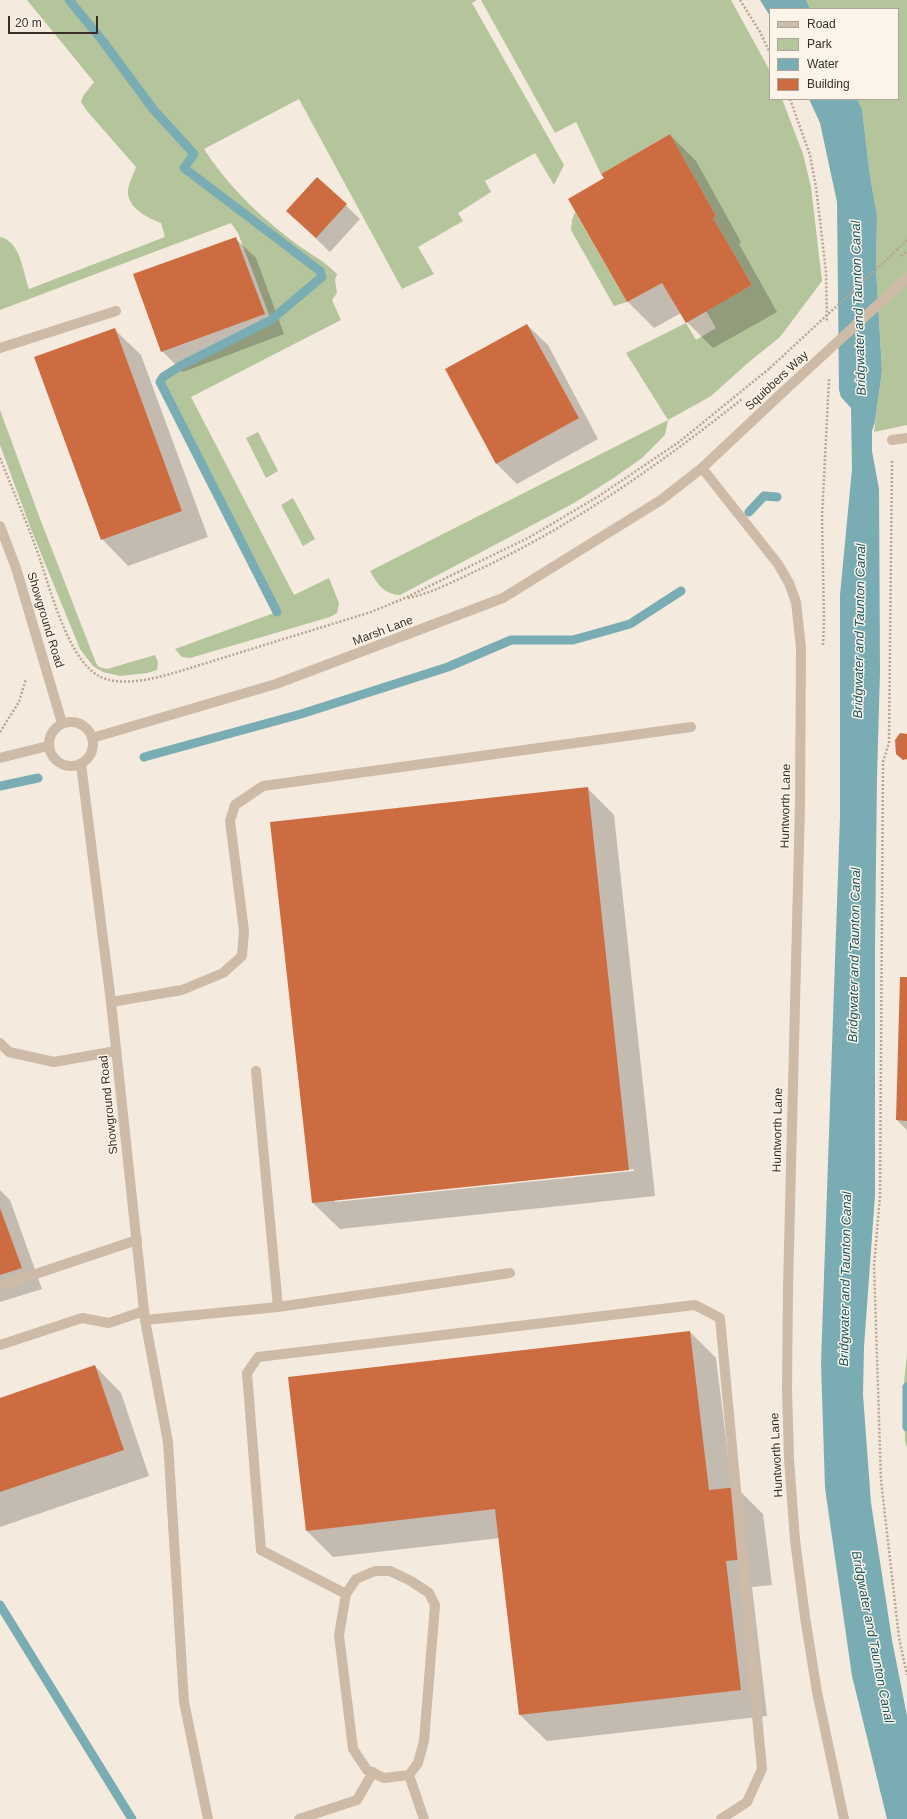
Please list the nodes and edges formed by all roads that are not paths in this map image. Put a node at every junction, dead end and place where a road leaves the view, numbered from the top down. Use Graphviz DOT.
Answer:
graph roads {
  1 [pos="907,278"];
  2 [pos="116,310"];
  3 [pos="0,348"];
  4 [pos="907,438"];
  5 [pos="892,440"];
  6 [pos="702,468"];
  7 [pos="661,500"];
  8 [pos="0,526"];
  9 [pos="62,723"];
  10 [pos="691,727"];
  11 [pos="92,738"];
  12 [pos="48,746"];
  13 [pos="0,758"];
  14 [pos="81,764"];
  15 [pos="111,1002"];
  16 [pos="0,1043"];
  17 [pos="116,1051"];
  18 [pos="256,1071"];
  19 [pos="137,1240"];
  20 [pos="510,1273"];
  21 [pos="0,1286"];
  22 [pos="278,1307"];
  23 [pos="145,1316"];
  24 [pos="0,1345"];
  25 [pos="346,1594"];
  26 [pos="373,1772"];
  27 [pos="409,1775"];
  28 [pos="208,1819"];
  29 [pos="300,1819"];
  30 [pos="424,1819"];
  31 [pos="721,1819"];
  32 [pos="844,1819"];
  1 -- 6 [label="street, Squibbers Way, bridge"];
  2 -- 3 [label="street"];
  4 -- 5 [label="street"];
  6 -- 7 [label="street, Squibbers Way"];
  6 -- 32 [label="street, Huntworth Lane"];
  7 -- 11 [label="street, Marsh Lane"];
  8 -- 9 [label="street, Showground Road"];
  9 -- 11 [label="street"];
  9 -- 12 [label="street"];
  10 -- 15 [label="street"];
  11 -- 14 [label="street"];
  12 -- 13 [label="street"];
  12 -- 14 [label="street"];
  14 -- 15 [label="street, Showground Road"];
  15 -- 17 [label="street, Showground Road"];
  16 -- 17 [label="street"];
  17 -- 19 [label="street, Showground Road"];
  18 -- 22 [label="street"];
  19 -- 21 [label="street"];
  19 -- 23 [label="street, Showground Road"];
  20 -- 22 [label="street"];
  22 -- 23 [label="street"];
  23 -- 24 [label="street"];
  23 -- 28 [label="street, Showground Road"];
  25 -- 26 [label="street"];
  25 -- 27 [label="street"];
  25 -- 31 [label="street"];
  26 -- 27 [label="street"];
  26 -- 29 [label="street"];
  27 -- 30 [label="street"];
}
